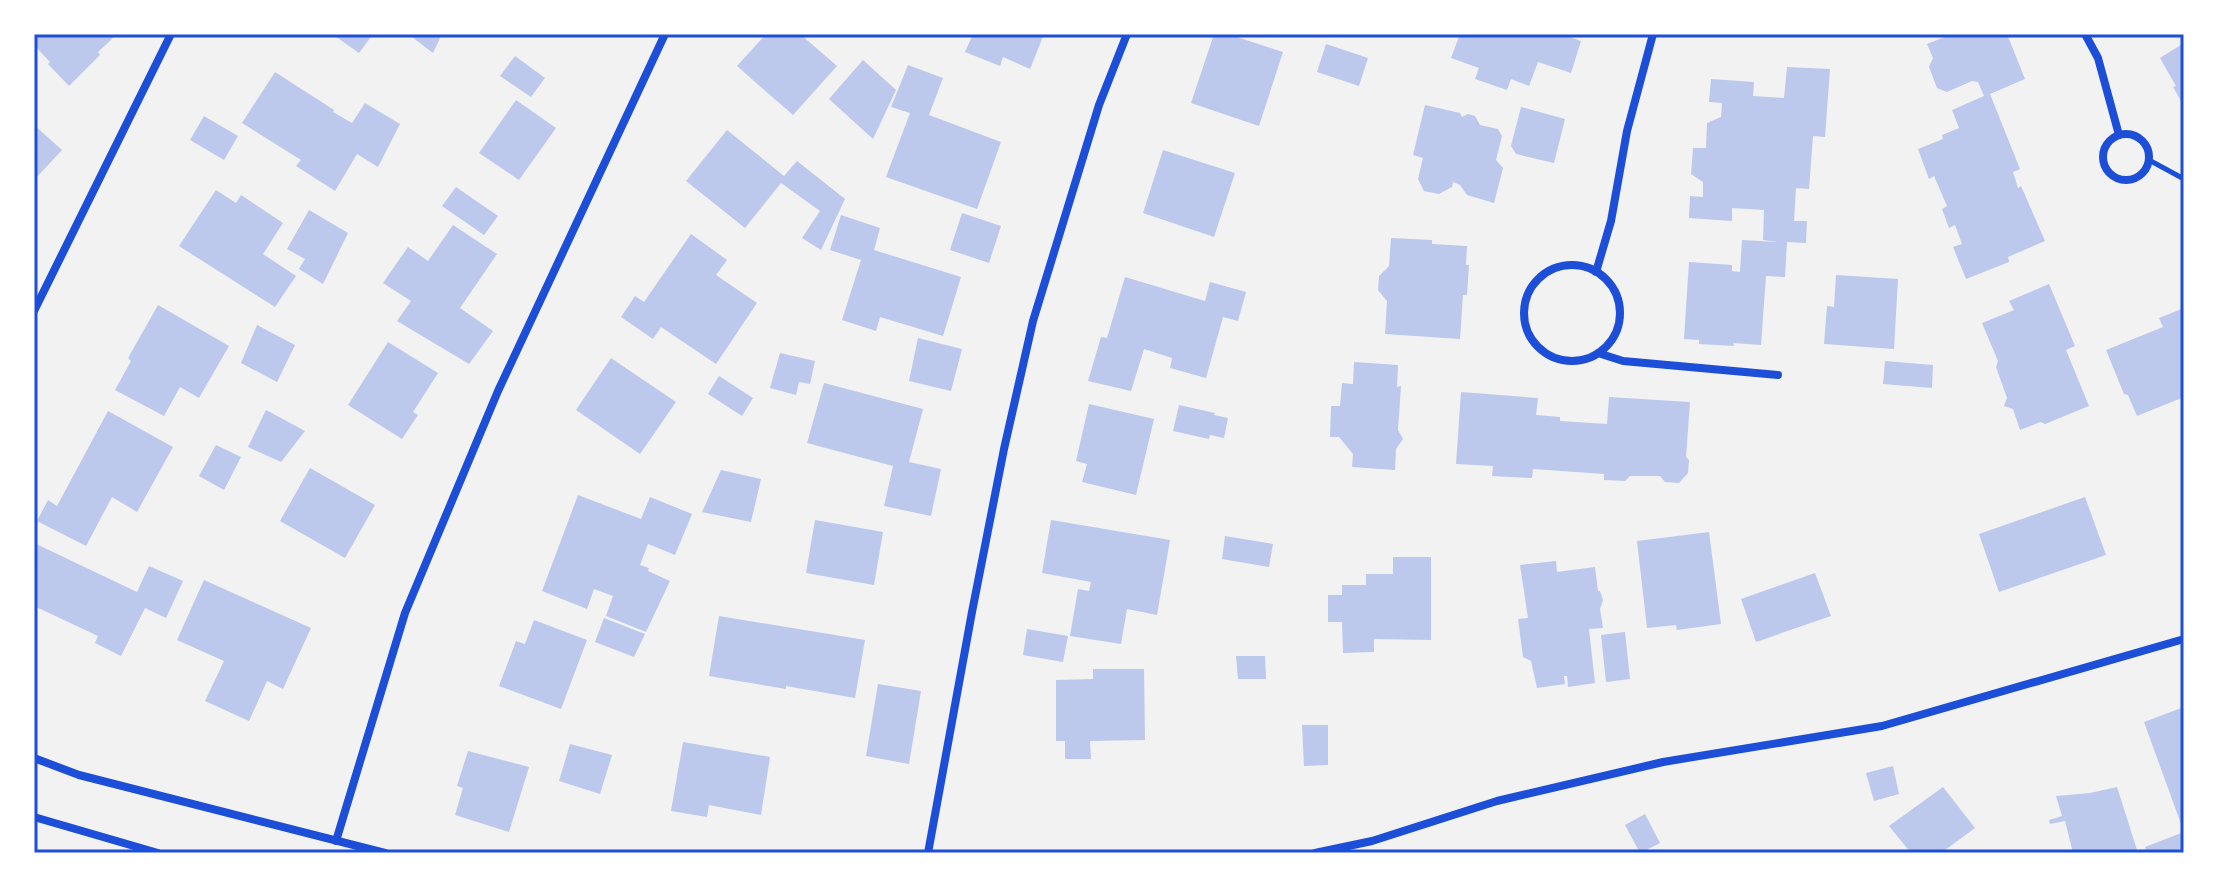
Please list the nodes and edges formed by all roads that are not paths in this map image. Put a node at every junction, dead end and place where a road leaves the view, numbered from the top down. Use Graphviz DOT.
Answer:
graph roads {
  1 [pos="171,34"];
  2 [pos="665,34"];
  3 [pos="1127,34"];
  4 [pos="1653,34"];
  5 [pos="2085,34"];
  6 [pos="2119,135"];
  7 [pos="1596,272"];
  8 [pos="34,311"];
  9 [pos="1598,353"];
  10 [pos="1778,375"];
  11 [pos="2184,639"];
  12 [pos="34,758"];
  13 [pos="34,817"];
  14 [pos="336,841"];
  15 [pos="1372,841"];
  16 [pos="158,853"];
  17 [pos="385,853"];
  18 [pos="928,853"];
  19 [pos="1315,853"];
  20 [pos="1373,853"];
  1 -- 8 [label="street"];
  2 -- 14 [label="street"];
  3 -- 18 [label="street"];
  4 -- 7 [label="street"];
  5 -- 6 [label="street"];
  6 -- 6 [label="street"];
  7 -- 9 [label="street"];
  7 -- 9 [label="street"];
  9 -- 10 [label="street"];
  11 -- 15 [label="street"];
  12 -- 14 [label="street"];
  13 -- 16 [label="street"];
  14 -- 17 [label="street"];
  15 -- 19 [label="street"];
  15 -- 20 [label="street"];
}
